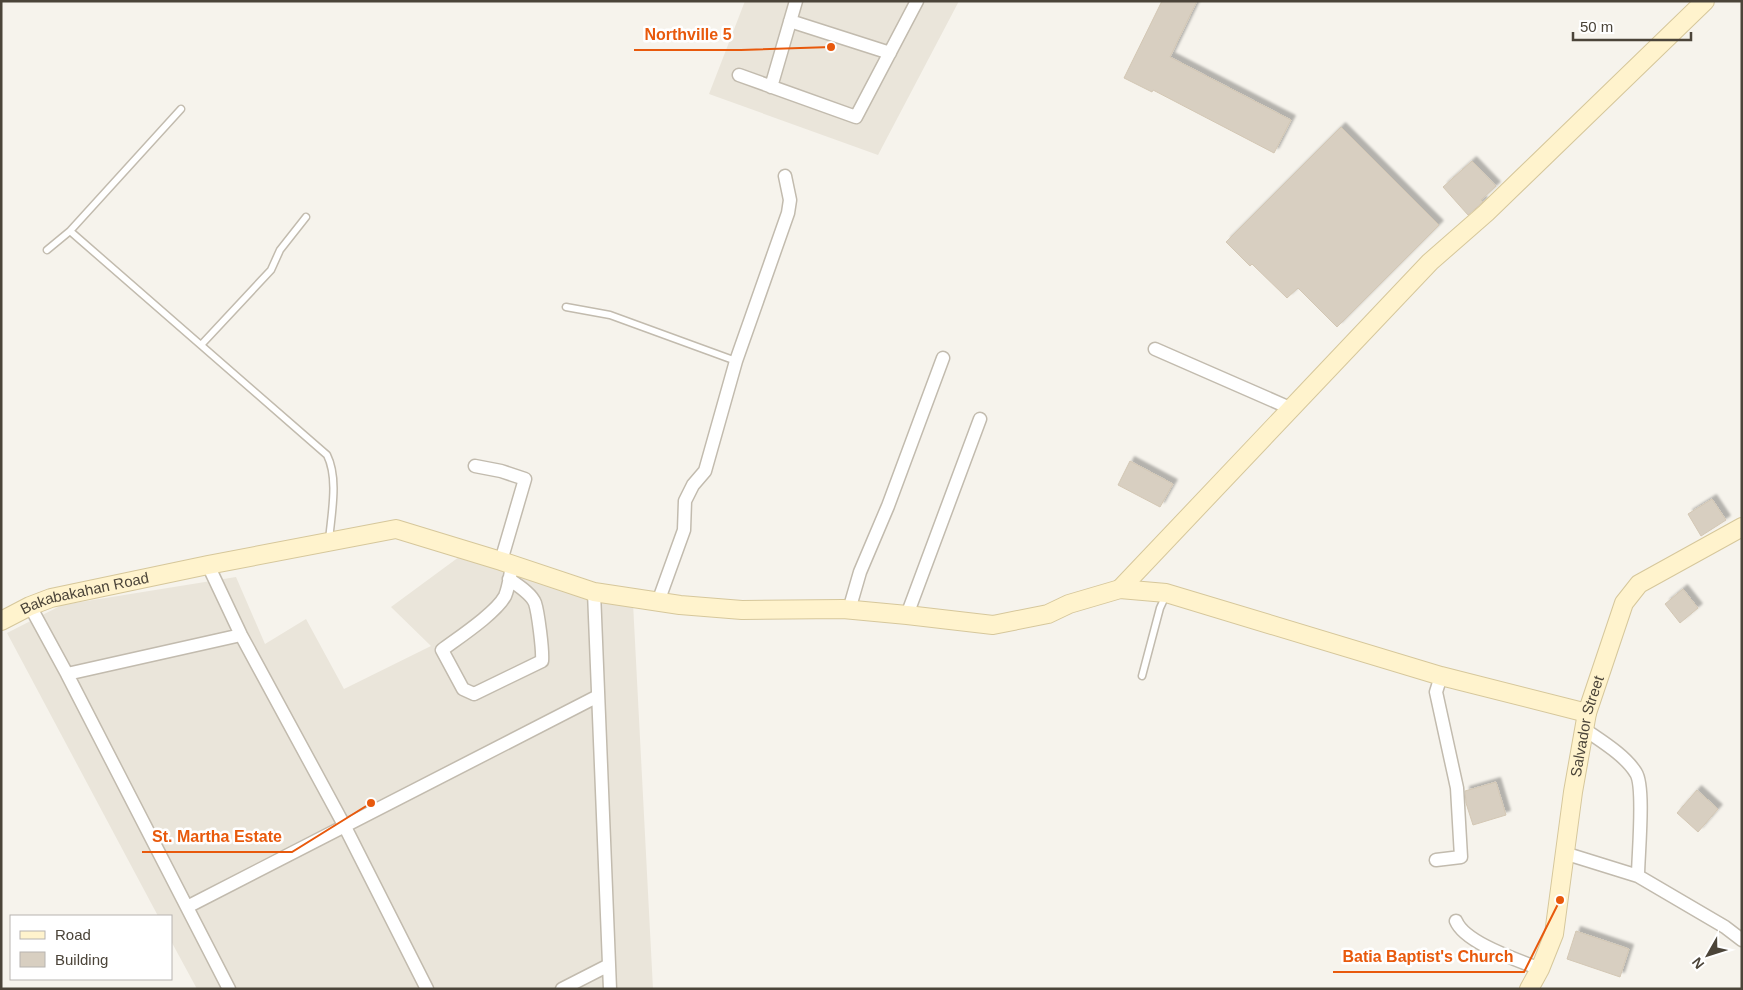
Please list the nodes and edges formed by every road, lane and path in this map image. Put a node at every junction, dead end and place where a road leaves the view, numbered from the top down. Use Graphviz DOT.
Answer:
graph roads {
  1 [pos="796,1"];
  2 [pos="917,1"];
  3 [pos="1705,1"];
  4 [pos="790,21"];
  5 [pos="890,53"];
  6 [pos="739,75"];
  7 [pos="771,86"];
  8 [pos="181,110"];
  9 [pos="785,176"];
  10 [pos="306,217"];
  11 [pos="70,231"];
  12 [pos="47,250"];
  13 [pos="566,307"];
  14 [pos="201,345"];
  15 [pos="1155,349"];
  16 [pos="943,358"];
  17 [pos="736,361"];
  18 [pos="1290,408"];
  19 [pos="980,419"];
  20 [pos="475,466"];
  21 [pos="1742,526"];
  22 [pos="329,542"];
  23 [pos="208,565"];
  24 [pos="508,569"];
  25 [pos="1120,589"];
  26 [pos="594,592"];
  27 [pos="1166,593"];
  28 [pos="658,602"];
  29 [pos="30,606"];
  30 [pos="849,610"];
  31 [pos="908,614"];
  32 [pos="1,621"];
  33 [pos="241,635"];
  34 [pos="67,674"];
  35 [pos="1142,676"];
  36 [pos="1441,676"];
  37 [pos="598,696"];
  38 [pos="1585,721"];
  39 [pos="344,825"];
  40 [pos="1564,853"];
  41 [pos="1436,860"];
  42 [pos="1638,876"];
  43 [pos="187,907"];
  44 [pos="1456,921"];
  45 [pos="1742,940"];
  46 [pos="609,965"];
  47 [pos="1540,969"];
  48 [pos="229,989"];
  49 [pos="427,989"];
  50 [pos="562,989"];
  51 [pos="610,989"];
  52 [pos="1529,989"];
  1 -- 4 [label="street"];
  2 -- 5 [label="street"];
  3 -- 18 [label="street"];
  4 -- 5 [label="street"];
  4 -- 7 [label="street"];
  5 -- 7 [label="street"];
  6 -- 7 [label="street"];
  8 -- 11 [label="lane"];
  9 -- 17 [label="street"];
  10 -- 14 [label="lane"];
  11 -- 12 [label="lane"];
  11 -- 14 [label="lane"];
  13 -- 17 [label="lane"];
  14 -- 22 [label="lane"];
  15 -- 18 [label="street"];
  16 -- 30 [label="street"];
  17 -- 28 [label="street"];
  18 -- 25 [label="street"];
  19 -- 31 [label="street"];
  20 -- 24 [label="street"];
  21 -- 38 [label="street, Salvador Street"];
  22 -- 23 [label="street, Bakabakahan Road"];
  22 -- 24 [label="street, Bakabakahan Road"];
  23 -- 29 [label="street, Bakabakahan Road"];
  23 -- 33 [label="street"];
  24 -- 24 [label="street"];
  24 -- 26 [label="street, Bakabakahan Road"];
  25 -- 27 [label="street"];
  25 -- 31 [label="street, Bakabakahan Road"];
  26 -- 28 [label="street, Bakabakahan Road"];
  26 -- 37 [label="street"];
  27 -- 35 [label="lane"];
  27 -- 36 [label="street"];
  28 -- 30 [label="street, Bakabakahan Road"];
  29 -- 32 [label="street, Bakabakahan Road"];
  29 -- 34 [label="street"];
  30 -- 31 [label="street, Bakabakahan Road"];
  33 -- 34 [label="street"];
  33 -- 39 [label="street"];
  34 -- 43 [label="street"];
  36 -- 38 [label="street"];
  36 -- 41 [label="street"];
  37 -- 39 [label="street"];
  37 -- 46 [label="street"];
  38 -- 40 [label="street, Salvador Street"];
  38 -- 42 [label="street"];
  39 -- 43 [label="street"];
  39 -- 49 [label="street"];
  40 -- 42 [label="street"];
  40 -- 47 [label="street, Salvador Street"];
  42 -- 45 [label="street"];
  43 -- 48 [label="street"];
  44 -- 47 [label="street"];
  46 -- 50 [label="street"];
  46 -- 51 [label="street"];
  47 -- 52 [label="street, Salvador Street"];
}
